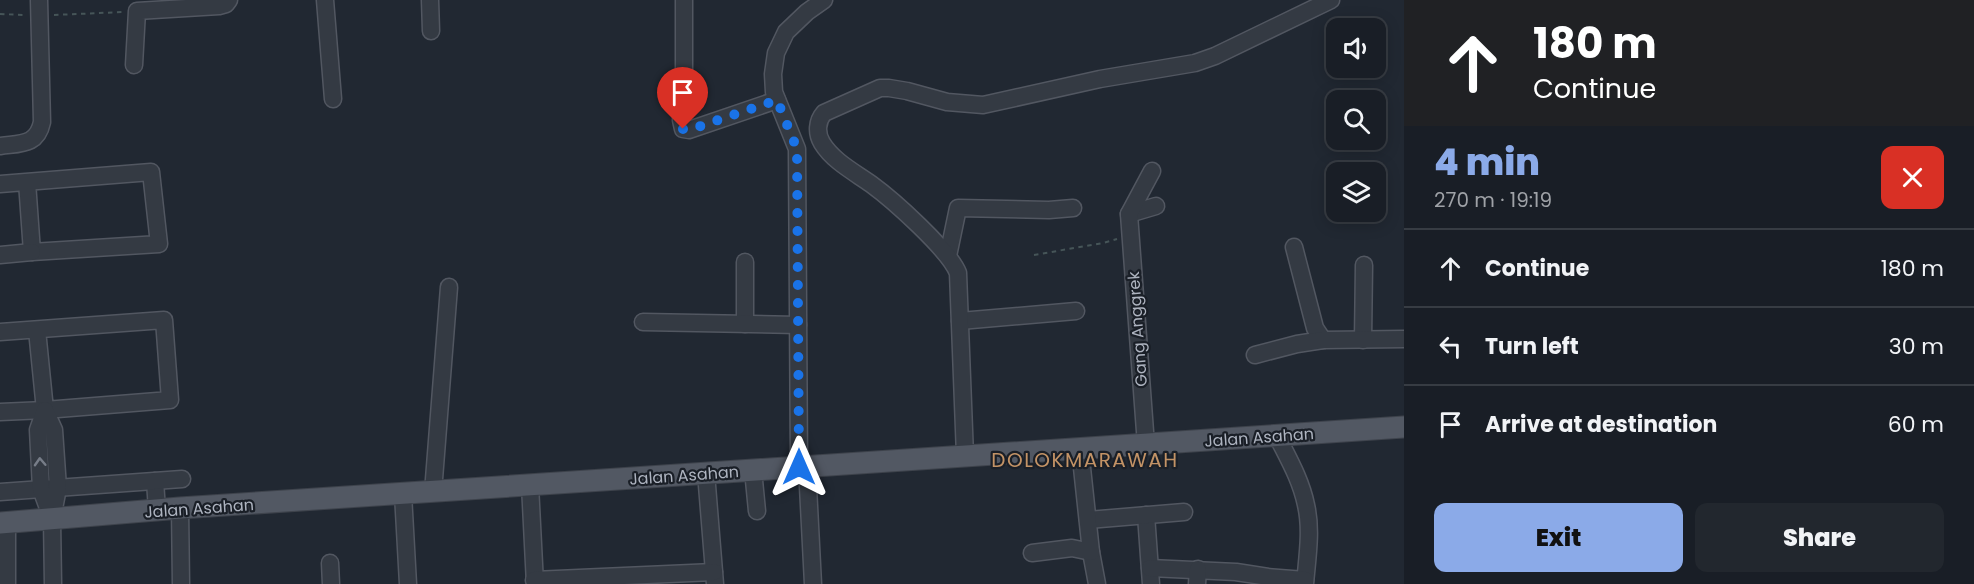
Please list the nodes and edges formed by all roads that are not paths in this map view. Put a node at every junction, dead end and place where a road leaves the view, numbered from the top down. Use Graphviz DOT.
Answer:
graph roads {
  1 [pos="229,0"];
  2 [pos="325,0"];
  3 [pos="430,0"];
  4 [pos="684,0"];
  5 [pos="824,0"];
  6 [pos="1331,0"];
  7 [pos="39,8"];
  8 [pos="431,31"];
  9 [pos="135,65"];
  10 [pos="333,99"];
  11 [pos="777,100"];
  12 [pos="0,146"];
  13 [pos="1152,171"];
  14 [pos="27,182"];
  15 [pos="0,184"];
  16 [pos="1156,206"];
  17 [pos="1073,208"];
  18 [pos="1129,214"];
  19 [pos="1294,247"];
  20 [pos="32,252"];
  21 [pos="0,255"];
  22 [pos="948,256"];
  23 [pos="745,262"];
  24 [pos="1364,266"];
  25 [pos="449,287"];
  26 [pos="1076,311"];
  27 [pos="960,321"];
  28 [pos="643,322"];
  29 [pos="745,324"];
  30 [pos="798,325"];
  31 [pos="37,330"];
  32 [pos="0,332"];
  33 [pos="1404,339"];
  34 [pos="1323,340"];
  35 [pos="1363,340"];
  36 [pos="1255,355"];
  37 [pos="45,410"];
  38 [pos="0,412"];
  39 [pos="1404,427"];
  40 [pos="1277,436"];
  41 [pos="1146,445"];
  42 [pos="1080,449"];
  43 [pos="965,456"];
  44 [pos="803,467"];
  45 [pos="753,470"];
  46 [pos="706,473"];
  47 [pos="182,479"];
  48 [pos="155,482"];
  49 [pos="530,486"];
  50 [pos="58,488"];
  51 [pos="41,489"];
  52 [pos="0,492"];
  53 [pos="433,492"];
  54 [pos="403,494"];
  55 [pos="180,508"];
  56 [pos="157,510"];
  57 [pos="757,511"];
  58 [pos="1184,512"];
  59 [pos="1146,515"];
  60 [pos="52,519"];
  61 [pos="1088,520"];
  62 [pos="3,523"];
  63 [pos="1092,552"];
  64 [pos="1032,553"];
  65 [pos="330,563"];
  66 [pos="1151,576"];
  67 [pos="1197,576"];
  68 [pos="714,578"];
  69 [pos="535,582"];
  70 [pos="1305,582"];
  71 [pos="7,584"];
  72 [pos="54,584"];
  73 [pos="181,584"];
  74 [pos="331,584"];
  75 [pos="408,584"];
  76 [pos="813,584"];
  77 [pos="1096,584"];
  1 -- 9 [label="street"];
  2 -- 10 [label="street"];
  3 -- 8 [label="street"];
  4 -- 11 [label="street"];
  5 -- 11 [label="street"];
  6 -- 22 [label="street"];
  7 -- 12 [label="street"];
  11 -- 30 [label="street"];
  13 -- 18 [label="street"];
  14 -- 15 [label="street"];
  14 -- 20 [label="street"];
  14 -- 20 [label="street"];
  16 -- 18 [label="street"];
  17 -- 22 [label="street"];
  18 -- 41 [label="street, Gang Anggrek"];
  19 -- 34 [label="street"];
  20 -- 21 [label="street"];
  22 -- 27 [label="street"];
  23 -- 29 [label="street"];
  24 -- 35 [label="street"];
  25 -- 53 [label="street"];
  26 -- 27 [label="street"];
  27 -- 43 [label="street"];
  28 -- 29 [label="street"];
  29 -- 30 [label="street"];
  30 -- 44 [label="street"];
  31 -- 32 [label="street"];
  31 -- 37 [label="street"];
  31 -- 37 [label="street"];
  33 -- 35 [label="street"];
  34 -- 35 [label="street"];
  34 -- 36 [label="street"];
  37 -- 38 [label="street"];
  37 -- 50 [label="street"];
  51 -- 37 [label="street, one-way"];
  39 -- 40 [label="main road, Jalan Asahan"];
  40 -- 41 [label="main road, Jalan Asahan"];
  40 -- 70 [label="street"];
  41 -- 42 [label="main road, Jalan Asahan"];
  42 -- 43 [label="main road, Jalan Asahan"];
  42 -- 61 [label="street"];
  43 -- 44 [label="main road, Jalan Asahan"];
  44 -- 45 [label="main road, Jalan Asahan"];
  44 -- 76 [label="street"];
  45 -- 46 [label="main road, Jalan Asahan"];
  45 -- 57 [label="street"];
  46 -- 49 [label="main road, Jalan Asahan"];
  46 -- 68 [label="street"];
  47 -- 48 [label="street"];
  48 -- 50 [label="street"];
  48 -- 56 [label="street"];
  49 -- 53 [label="main road, Jalan Asahan"];
  49 -- 69 [label="street"];
  50 -- 51 [label="street"];
  50 -- 60 [label="street"];
  51 -- 52 [label="street"];
  51 -- 60 [label="street"];
  53 -- 54 [label="main road, Jalan Asahan"];
  54 -- 55 [label="main road, Jalan Asahan"];
  54 -- 75 [label="street"];
  55 -- 56 [label="main road, Jalan Asahan"];
  55 -- 73 [label="street"];
  56 -- 60 [label="main road, Jalan Asahan"];
  58 -- 59 [label="street"];
  59 -- 61 [label="street"];
  59 -- 66 [label="street"];
  60 -- 62 [label="main road, Jalan Asahan"];
  60 -- 72 [label="street"];
  61 -- 63 [label="street"];
  62 -- 71 [label="street"];
  63 -- 64 [label="street"];
  63 -- 77 [label="street"];
  65 -- 74 [label="street"];
  66 -- 67 [label="street"];
  67 -- 70 [label="street"];
  68 -- 69 [label="street"];
}
